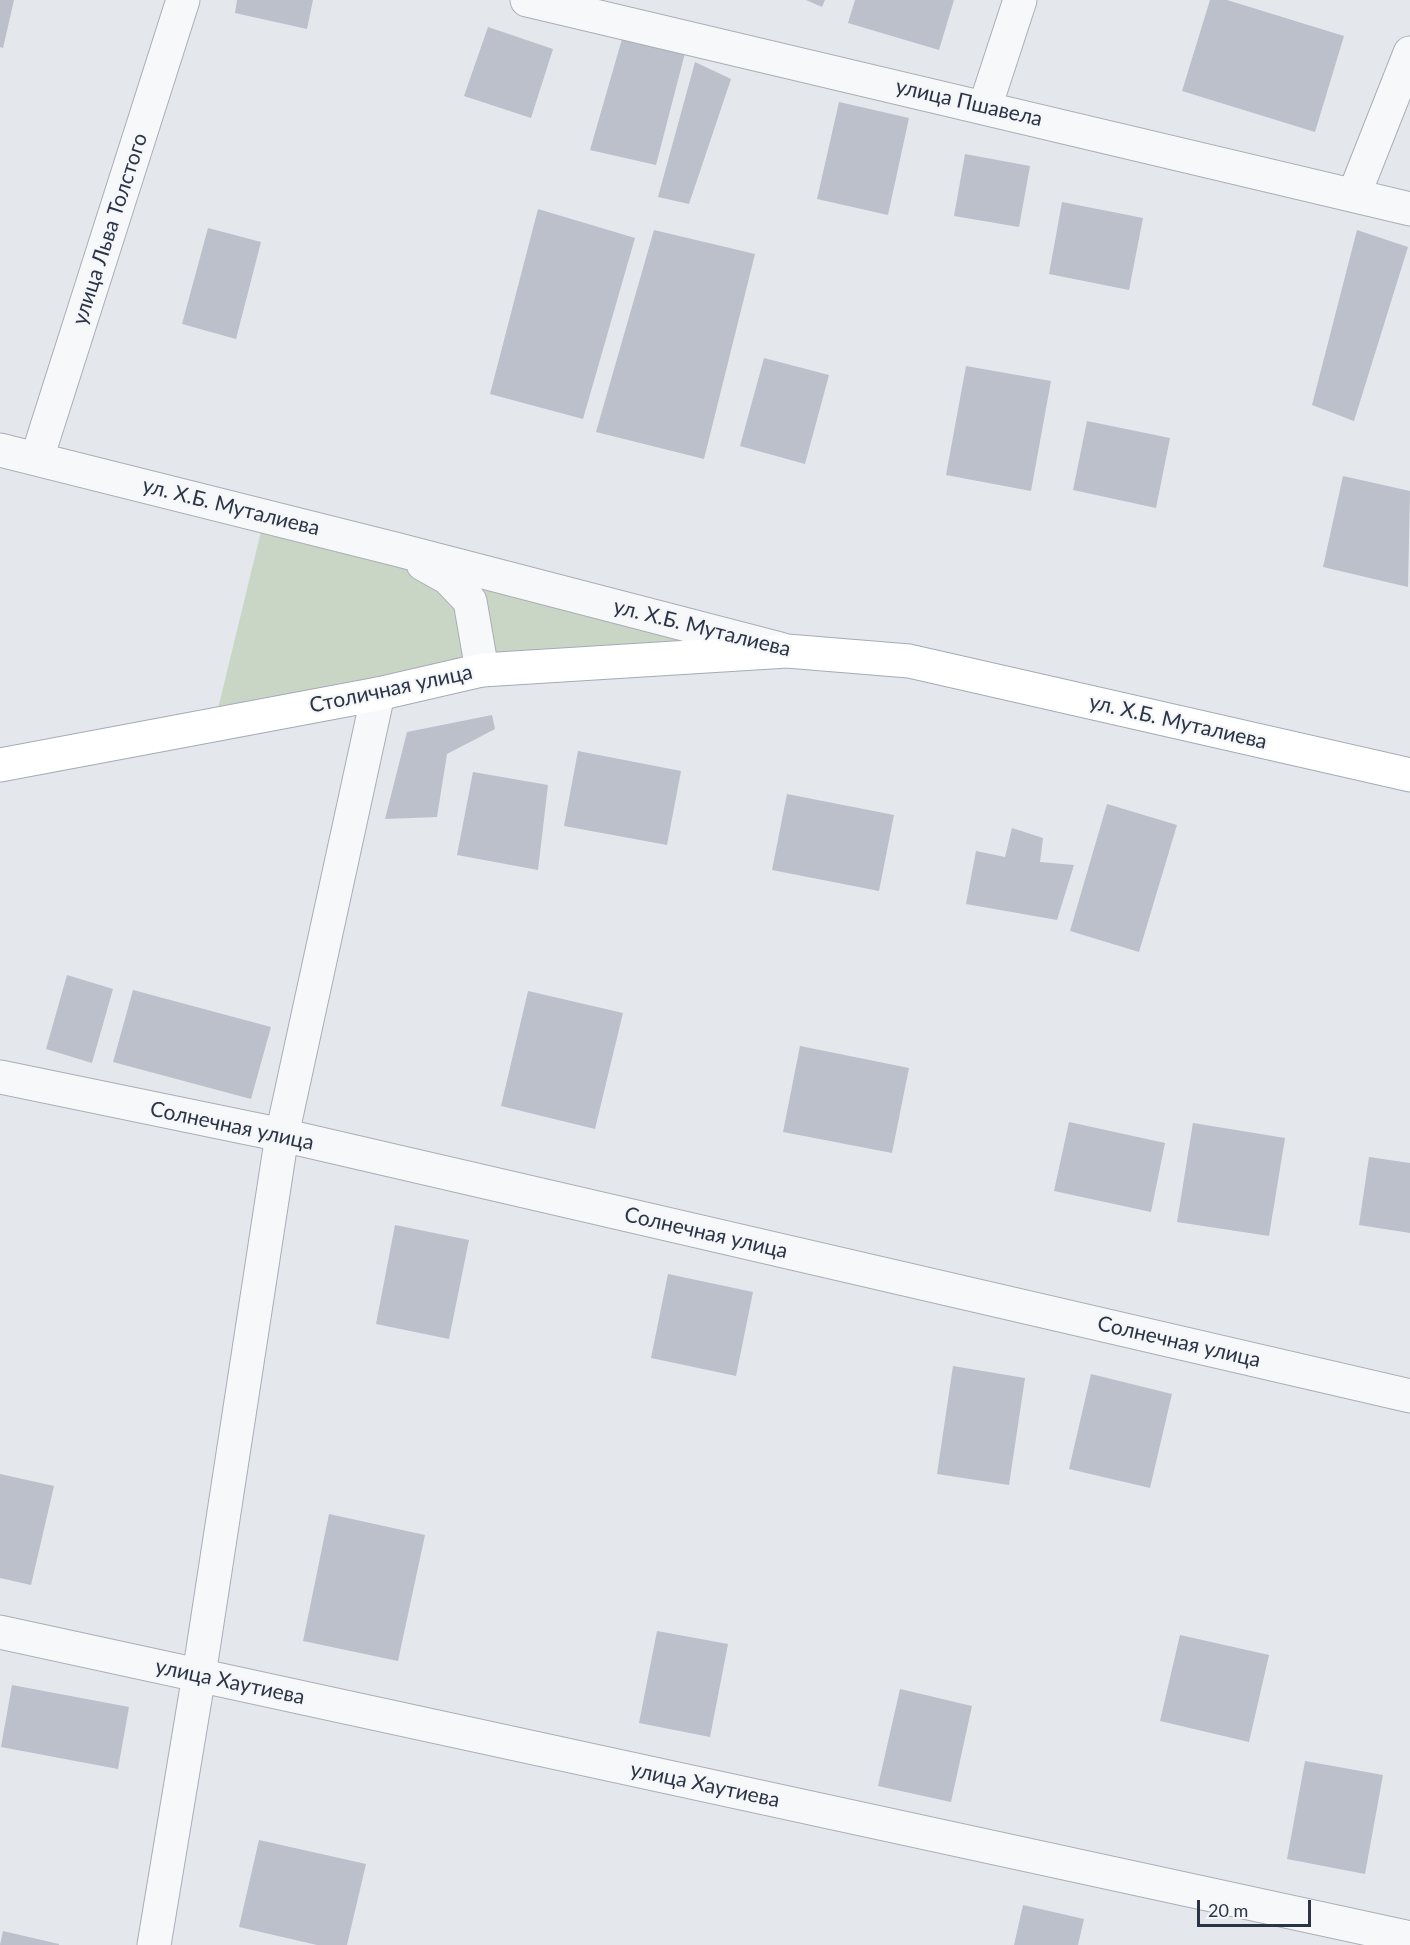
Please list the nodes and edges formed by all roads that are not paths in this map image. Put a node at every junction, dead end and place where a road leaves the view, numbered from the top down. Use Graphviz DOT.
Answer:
graph roads {
  1 [pos="183,0"];
  2 [pos="527,0"];
  3 [pos="1020,0"];
  4 [pos="1410,53"];
  5 [pos="985,106"];
  6 [pos="1354,195"];
  7 [pos="1410,209"];
  8 [pos="0,450"];
  9 [pos="37,458"];
  10 [pos="396,549"];
  11 [pos="787,651"];
  12 [pos="482,670"];
  13 [pos="378,694"];
  14 [pos="0,765"];
  15 [pos="1410,775"];
  16 [pos="0,1077"];
  17 [pos="282,1136"];
  18 [pos="1410,1396"];
  19 [pos="0,1632"];
  20 [pos="199,1675"];
  21 [pos="1410,1938"];
  22 [pos="154,1945"];
  1 -- 9 [label="street, улица Льва Толстого"];
  2 -- 5 [label="street, улица Пшавела"];
  3 -- 5 [label="street"];
  4 -- 6 [label="street"];
  5 -- 6 [label="street, улица Пшавела"];
  6 -- 7 [label="street, улица Пшавела"];
  8 -- 9 [label="street, ул. Х.Б. Муталиева"];
  9 -- 10 [label="street, ул. Х.Б. Муталиева"];
  10 -- 11 [label="street, ул. Х.Б. Муталиева"];
  10 -- 12 [label="street"];
  11 -- 12 [label="main road, Столичная улица"];
  11 -- 15 [label="main road, ул. Х.Б. Муталиева"];
  12 -- 13 [label="main road, Столичная улица"];
  13 -- 14 [label="main road, Столичная улица"];
  13 -- 17 [label="street"];
  16 -- 17 [label="street, Солнечная улица"];
  17 -- 18 [label="street, Солнечная улица"];
  17 -- 20 [label="street"];
  19 -- 20 [label="street, улица Хаутиева"];
  20 -- 21 [label="street, улица Хаутиева"];
  20 -- 22 [label="street"];
}
